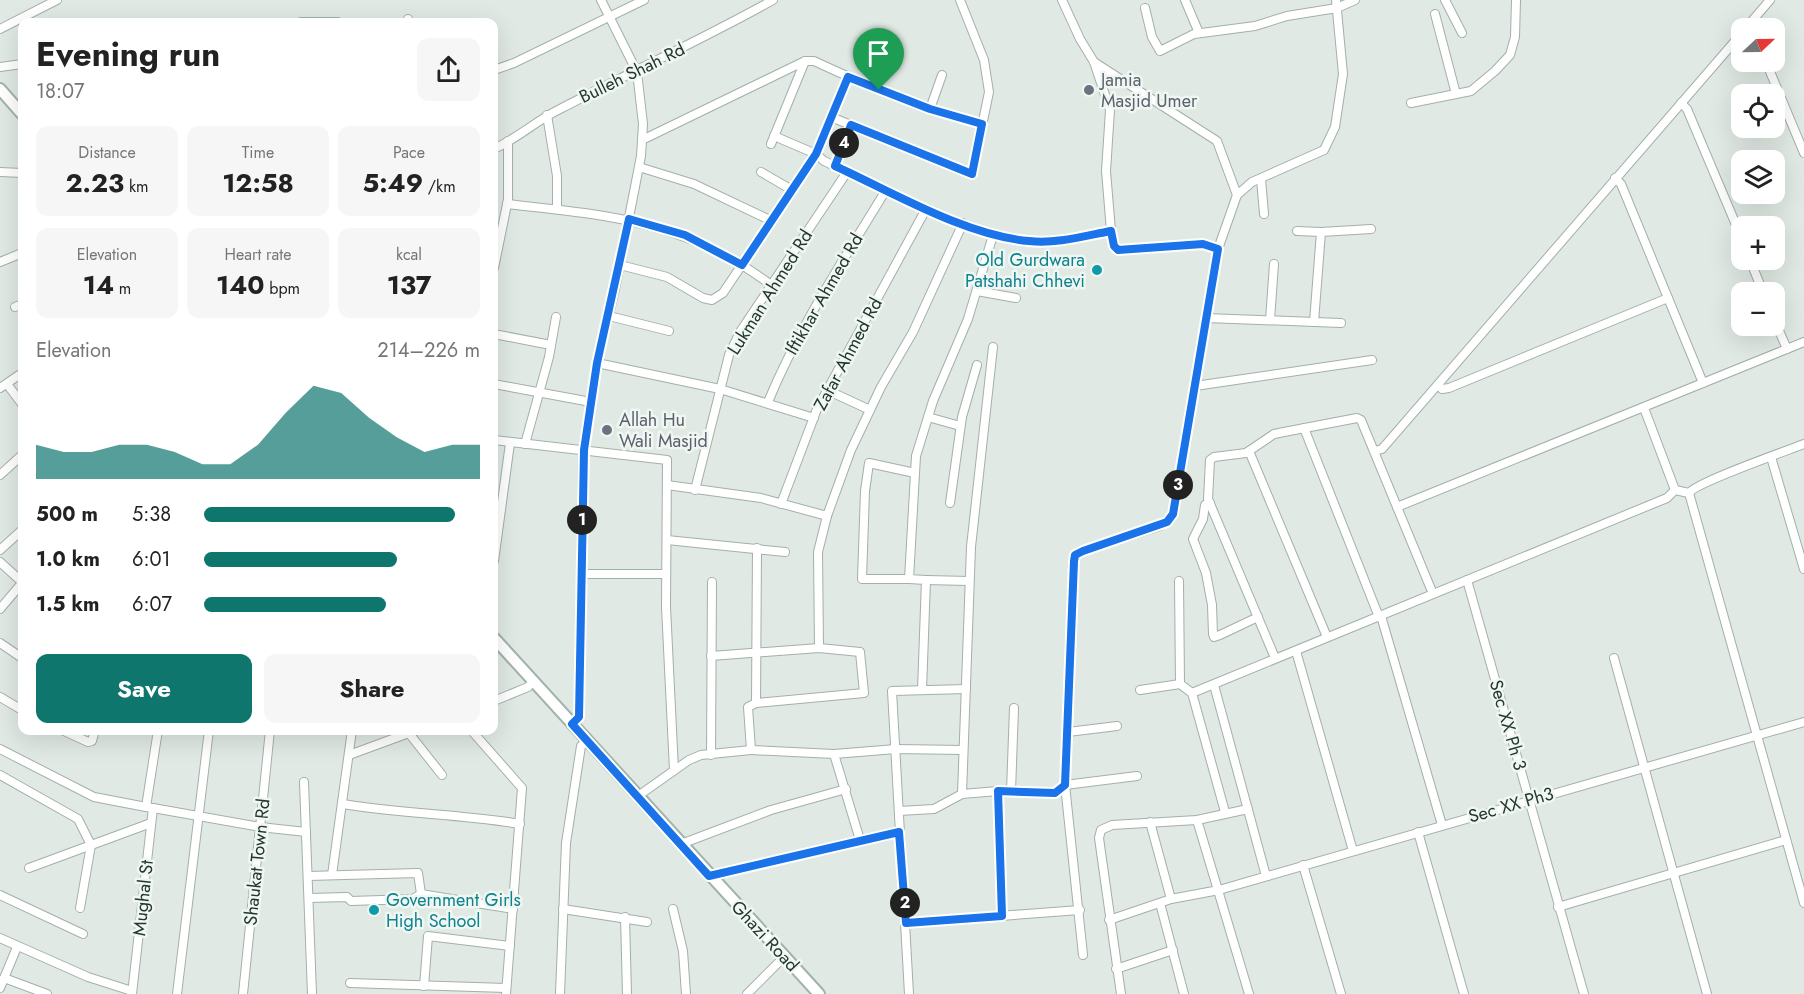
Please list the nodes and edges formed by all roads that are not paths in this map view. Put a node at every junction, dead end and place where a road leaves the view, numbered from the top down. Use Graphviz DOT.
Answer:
graph roads {
  1 [pos="57,0"];
  2 [pos="601,0"];
  3 [pos="644,0"];
  4 [pos="773,0"];
  5 [pos="960,0"];
  6 [pos="1062,0"];
  7 [pos="1185,0"];
  8 [pos="1355,0"];
  9 [pos="1445,0"];
  10 [pos="1516,0"];
  11 [pos="1770,0"];
  12 [pos="1336,4"];
  13 [pos="1146,8"];
  14 [pos="1435,14"];
  15 [pos="22,18"];
  16 [pos="610,18"];
  17 [pos="1756,18"];
  18 [pos="18,20"];
  19 [pos="0,29"];
  20 [pos="1198,33"];
  21 [pos="1462,33"];
  22 [pos="1731,46"];
  23 [pos="805,61"];
  24 [pos="1094,62"];
  25 [pos="18,65"];
  26 [pos="0,67"];
  27 [pos="498,69"];
  28 [pos="637,72"];
  29 [pos="1770,72"];
  30 [pos="942,75"];
  31 [pos="848,77"];
  32 [pos="0,89"];
  33 [pos="1456,94"];
  34 [pos="1411,103"];
  35 [pos="1681,103"];
  36 [pos="18,106"];
  37 [pos="930,109"];
  38 [pos="547,116"];
  39 [pos="831,117"];
  40 [pos="982,124"];
  41 [pos="851,125"];
  42 [pos="642,140"];
  43 [pos="508,141"];
  44 [pos="498,147"];
  45 [pos="1804,153"];
  46 [pos="816,154"];
  47 [pos="835,166"];
  48 [pos="639,167"];
  49 [pos="847,171"];
  50 [pos="0,172"];
  51 [pos="761,172"];
  52 [pos="18,173"];
  53 [pos="1261,178"];
  54 [pos="1615,178"];
  55 [pos="792,190"];
  56 [pos="886,190"];
  57 [pos="1237,195"];
  58 [pos="507,204"];
  59 [pos="556,209"];
  60 [pos="926,209"];
  61 [pos="1264,214"];
  62 [pos="1732,216"];
  63 [pos="629,219"];
  64 [pos="772,221"];
  65 [pos="963,223"];
  66 [pos="1371,229"];
  67 [pos="1111,231"];
  68 [pos="1297,231"];
  69 [pos="1321,232"];
  70 [pos="993,235"];
  71 [pos="498,242"];
  72 [pos="1218,249"];
  73 [pos="18,255"];
  74 [pos="0,262"];
  75 [pos="1274,264"];
  76 [pos="620,265"];
  77 [pos="742,265"];
  78 [pos="771,285"];
  79 [pos="976,291"];
  80 [pos="1016,298"];
  81 [pos="1668,298"];
  82 [pos="609,316"];
  83 [pos="556,317"];
  84 [pos="1206,318"];
  85 [pos="1270,320"];
  86 [pos="1314,322"];
  87 [pos="1341,323"];
  88 [pos="669,331"];
  89 [pos="498,334"];
  90 [pos="1781,336"];
  91 [pos="1804,342"];
  92 [pos="551,345"];
  93 [pos="993,347"];
  94 [pos="1787,349"];
  95 [pos="1372,360"];
  96 [pos="597,363"];
  97 [pos="977,365"];
  98 [pos="18,376"];
  99 [pos="1703,383"];
  100 [pos="498,385"];
  101 [pos="1438,385"];
  102 [pos="4,386"];
  103 [pos="1195,386"];
  104 [pos="720,389"];
  105 [pos="827,390"];
  106 [pos="539,393"];
  107 [pos="18,400"];
  108 [pos="591,402"];
  109 [pos="768,402"];
  110 [pos="1644,408"];
  111 [pos="870,410"];
  112 [pos="928,417"];
  113 [pos="814,418"];
  114 [pos="960,426"];
  115 [pos="1304,428"];
  116 [pos="498,441"];
  117 [pos="510,443"];
  118 [pos="525,444"];
  119 [pos="1804,444"];
  120 [pos="584,450"];
  121 [pos="1250,451"];
  122 [pos="1375,452"];
  123 [pos="1771,457"];
  124 [pos="18,459"];
  125 [pos="915,473"];
  126 [pos="0,475"];
  127 [pos="667,485"];
  128 [pos="695,490"];
  129 [pos="1675,490"];
  130 [pos="1689,493"];
  131 [pos="950,503"];
  132 [pos="1210,503"];
  133 [pos="781,504"];
  134 [pos="1396,507"];
  135 [pos="498,509"];
  136 [pos="827,516"];
  137 [pos="18,534"];
  138 [pos="667,540"];
  139 [pos="757,548"];
  140 [pos="0,550"];
  141 [pos="785,552"];
  142 [pos="0,562"];
  143 [pos="1804,569"];
  144 [pos="582,574"];
  145 [pos="666,574"];
  146 [pos="18,578"];
  147 [pos="909,579"];
  148 [pos="926,580"];
  149 [pos="969,580"];
  150 [pos="1467,580"];
  151 [pos="1179,581"];
  152 [pos="711,582"];
  153 [pos="18,587"];
  154 [pos="1433,594"];
  155 [pos="0,609"];
  156 [pos="1380,616"];
  157 [pos="1258,617"];
  158 [pos="1328,637"];
  159 [pos="498,642"];
  160 [pos="0,643"];
  161 [pos="819,648"];
  162 [pos="1296,651"];
  163 [pos="755,654"];
  164 [pos="18,655"];
  165 [pos="711,656"];
  166 [pos="1275,658"];
  167 [pos="1614,658"];
  168 [pos="533,681"];
  169 [pos="1180,684"];
  170 [pos="1214,685"];
  171 [pos="966,689"];
  172 [pos="922,690"];
  173 [pos="1140,690"];
  174 [pos="1192,693"];
  175 [pos="0,697"];
  176 [pos="498,699"];
  177 [pos="756,703"];
  178 [pos="18,708"];
  179 [pos="1014,708"];
  180 [pos="1804,722"];
  181 [pos="572,724"];
  182 [pos="1117,726"];
  183 [pos="1068,732"];
  184 [pos="73,735"];
  185 [pos="94,735"];
  186 [pos="157,735"];
  187 [pos="208,735"];
  188 [pos="269,735"];
  189 [pos="351,735"];
  190 [pos="401,735"];
  191 [pos="414,735"];
  192 [pos="475,735"];
  193 [pos="1756,735"];
  194 [pos="587,740"];
  195 [pos="0,749"];
  196 [pos="896,749"];
  197 [pos="751,750"];
  198 [pos="963,750"];
  199 [pos="834,754"];
  200 [pos="349,755"];
  201 [pos="711,755"];
  202 [pos="1644,766"];
  203 [pos="674,770"];
  204 [pos="442,775"];
  205 [pos="0,776"];
  206 [pos="1137,776"];
  207 [pos="304,782"];
  208 [pos="1065,785"];
  209 [pos="846,789"];
  210 [pos="998,791"];
  211 [pos="1011,791"];
  212 [pos="962,794"];
  213 [pos="639,796"];
  214 [pos="1530,800"];
  215 [pos="344,804"];
  216 [pos="149,807"];
  217 [pos="1248,809"];
  218 [pos="899,811"];
  219 [pos="1225,812"];
  220 [pos="198,815"];
  221 [pos="1197,820"];
  222 [pos="1150,822"];
  223 [pos="151,823"];
  224 [pos="520,824"];
  225 [pos="1442,825"];
  226 [pos="260,827"];
  227 [pos="306,832"];
  228 [pos="899,832"];
  229 [pos="1418,832"];
  230 [pos="860,840"];
  231 [pos="1786,840"];
  232 [pos="681,844"];
  233 [pos="91,845"];
  234 [pos="1353,850"];
  235 [pos="1303,865"];
  236 [pos="29,868"];
  237 [pos="1673,872"];
  238 [pos="333,875"];
  239 [pos="308,876"];
  240 [pos="709,876"];
  241 [pos="1266,876"];
  242 [pos="1219,890"];
  243 [pos="421,894"];
  244 [pos="0,895"];
  245 [pos="309,898"];
  246 [pos="1171,899"];
  247 [pos="1160,903"];
  248 [pos="1804,903"];
  249 [pos="80,908"];
  250 [pos="1558,908"];
  251 [pos="513,909"];
  252 [pos="563,909"];
  253 [pos="674,909"];
  254 [pos="1080,910"];
  255 [pos="1002,916"];
  256 [pos="624,917"];
  257 [pos="1109,920"];
  258 [pos="647,922"];
  259 [pos="906,923"];
  260 [pos="83,934"];
  261 [pos="0,938"];
  262 [pos="510,946"];
  263 [pos="17,947"];
  264 [pos="1173,950"];
  265 [pos="1083,955"];
  266 [pos="785,956"];
  267 [pos="1116,969"];
  268 [pos="4,978"];
  269 [pos="350,983"];
  270 [pos="0,988"];
  271 [pos="420,988"];
  272 [pos="506,991"];
  273 [pos="132,992"];
  274 [pos="816,993"];
  275 [pos="47,994"];
  276 [pos="177,994"];
  277 [pos="243,994"];
  278 [pos="312,994"];
  279 [pos="560,994"];
  280 [pos="627,994"];
  281 [pos="686,994"];
  282 [pos="747,994"];
  283 [pos="909,994"];
  284 [pos="1121,994"];
  285 [pos="1184,994"];
  286 [pos="1249,994"];
  287 [pos="1341,994"];
  288 [pos="1464,994"];
  289 [pos="1584,994"];
  290 [pos="1707,994"];
  1 -- 15 [label="street"];
  2 -- 16 [label="street"];
  3 -- 16 [label="street"];
  4 -- 28 [label="street, Bulleh Shah Rd"];
  5 -- 40 [label="street"];
  6 -- 24 [label="street"];
  7 -- 20 [label="street"];
  8 -- 12 [label="street"];
  9 -- 21 [label="street"];
  10 -- 33 [label="street"];
  11 -- 17 [label="street"];
  12 -- 20 [label="street"];
  12 -- 53 [label="street"];
  13 -- 20 [label="street"];
  14 -- 33 [label="street"];
  16 -- 27 [label="street"];
  16 -- 28 [label="street"];
  18 -- 19 [label="street"];
  22 -- 35 [label="street"];
  23 -- 31 [label="street"];
  23 -- 42 [label="street"];
  23 -- 46 [label="street"];
  24 -- 57 [label="street"];
  24 -- 67 [label="street"];
  25 -- 26 [label="street"];
  28 -- 38 [label="street, Bulleh Shah Rd"];
  28 -- 42 [label="street"];
  29 -- 45 [label="street"];
  30 -- 37 [label="street"];
  31 -- 37 [label="street"];
  31 -- 39 [label="street"];
  32 -- 36 [label="main road"];
  33 -- 34 [label="street"];
  35 -- 54 [label="street"];
  35 -- 62 [label="street"];
  37 -- 40 [label="street"];
  38 -- 43 [label="street, Bulleh Shah Rd"];
  38 -- 59 [label="street"];
  39 -- 41 [label="street"];
  39 -- 46 [label="street"];
  40 -- 41 [label="street"];
  41 -- 47 [label="street"];
  42 -- 48 [label="street"];
  43 -- 44 [label="street, Bulleh Shah Rd"];
  43 -- 58 [label="street"];
  46 -- 47 [label="street"];
  46 -- 55 [label="street"];
  47 -- 49 [label="street"];
  48 -- 63 [label="street"];
  48 -- 64 [label="street"];
  49 -- 56 [label="street"];
  49 -- 78 [label="street, Lukman Ahmed Rd"];
  50 -- 52 [label="street"];
  51 -- 55 [label="street"];
  53 -- 57 [label="street"];
  53 -- 61 [label="street"];
  54 -- 81 [label="street"];
  54 -- 101 [label="street"];
  55 -- 64 [label="street"];
  56 -- 60 [label="street"];
  56 -- 109 [label="street, Iftikhar Ahmed Rd"];
  57 -- 72 [label="street"];
  58 -- 59 [label="street"];
  58 -- 71 [label="street"];
  59 -- 63 [label="street"];
  60 -- 65 [label="street"];
  60 -- 105 [label="street, Zafar Ahmed Rd"];
  63 -- 76 [label="street"];
  63 -- 77 [label="street"];
  64 -- 77 [label="street"];
  65 -- 70 [label="street"];
  65 -- 111 [label="street"];
  66 -- 69 [label="street"];
  67 -- 70 [label="street"];
  67 -- 72 [label="street"];
  68 -- 69 [label="street"];
  69 -- 86 [label="street"];
  70 -- 79 [label="street"];
  72 -- 84 [label="street"];
  73 -- 74 [label="street"];
  75 -- 85 [label="street"];
  76 -- 77 [label="street"];
  76 -- 82 [label="street"];
  77 -- 78 [label="street"];
  78 -- 104 [label="street, Lukman Ahmed Rd"];
  79 -- 80 [label="street"];
  79 -- 112 [label="street"];
  81 -- 99 [label="street"];
  81 -- 101 [label="street"];
  82 -- 88 [label="street"];
  82 -- 96 [label="street"];
  83 -- 92 [label="street"];
  84 -- 85 [label="street"];
  84 -- 103 [label="street"];
  85 -- 86 [label="street"];
  86 -- 87 [label="street"];
  89 -- 92 [label="street"];
  90 -- 94 [label="street"];
  91 -- 94 [label="street"];
  92 -- 106 [label="street"];
  93 -- 149 [label="street"];
  94 -- 99 [label="street"];
  95 -- 103 [label="street"];
  96 -- 104 [label="street"];
  96 -- 108 [label="street"];
  97 -- 114 [label="street"];
  98 -- 102 [label="street"];
  99 -- 110 [label="street"];
  100 -- 106 [label="street"];
  101 -- 122 [label="street"];
  102 -- 107 [label="street"];
  103 -- 183 [label="street"];
  104 -- 109 [label="street"];
  104 -- 128 [label="street, Lukman Ahmed Rd"];
  105 -- 111 [label="street"];
  105 -- 113 [label="street, Zafar Ahmed Rd"];
  106 -- 108 [label="street"];
  106 -- 118 [label="street"];
  108 -- 120 [label="street"];
  109 -- 113 [label="street"];
  110 -- 129 [label="street"];
  110 -- 134 [label="street"];
  111 -- 136 [label="street"];
  112 -- 114 [label="street"];
  112 -- 125 [label="street"];
  113 -- 133 [label="street, Zafar Ahmed Rd"];
  114 -- 131 [label="street"];
  115 -- 121 [label="street"];
  115 -- 122 [label="street"];
  115 -- 156 [label="street"];
  116 -- 117 [label="street"];
  117 -- 118 [label="street"];
  117 -- 135 [label="street"];
  118 -- 120 [label="street"];
  119 -- 123 [label="street"];
  120 -- 127 [label="street"];
  120 -- 144 [label="street"];
  121 -- 132 [label="street"];
  121 -- 158 [label="street"];
  122 -- 134 [label="street"];
  123 -- 130 [label="street"];
  123 -- 143 [label="street"];
  124 -- 126 [label="street"];
  125 -- 147 [label="street"];
  125 -- 147 [label="street"];
  127 -- 128 [label="street"];
  127 -- 138 [label="street"];
  128 -- 133 [label="street"];
  129 -- 130 [label="street"];
  129 -- 150 [label="street"];
  130 -- 193 [label="street"];
  132 -- 157 [label="street"];
  132 -- 157 [label="street"];
  133 -- 136 [label="street"];
  134 -- 154 [label="street"];
  136 -- 161 [label="street"];
  137 -- 140 [label="street"];
  138 -- 139 [label="street"];
  138 -- 145 [label="street"];
  139 -- 141 [label="street"];
  139 -- 163 [label="street"];
  142 -- 146 [label="street"];
  144 -- 145 [label="street"];
  144 -- 181 [label="street"];
  145 -- 203 [label="street"];
  147 -- 148 [label="street"];
  148 -- 149 [label="street"];
  148 -- 172 [label="street"];
  149 -- 171 [label="street"];
  150 -- 154 [label="street"];
  150 -- 214 [label="street, Sec XX Ph 3"];
  151 -- 169 [label="street"];
  152 -- 165 [label="street"];
  153 -- 155 [label="street"];
  154 -- 156 [label="street"];
  156 -- 158 [label="street"];
  156 -- 225 [label="street"];
  157 -- 166 [label="street"];
  158 -- 162 [label="street"];
  159 -- 168 [label="main road, Ghazi Road"];
  160 -- 164 [label="street"];
  161 -- 163 [label="street"];
  161 -- 177 [label="street"];
  162 -- 166 [label="street"];
  162 -- 234 [label="street"];
  163 -- 165 [label="street"];
  163 -- 177 [label="street"];
  165 -- 201 [label="street"];
  166 -- 170 [label="street"];
  167 -- 202 [label="street"];
  168 -- 176 [label="street"];
  168 -- 181 [label="main road, Ghazi Road"];
  169 -- 173 [label="street"];
  169 -- 174 [label="street"];
  170 -- 174 [label="street"];
  170 -- 217 [label="street"];
  171 -- 172 [label="street"];
  171 -- 198 [label="street"];
  172 -- 196 [label="street"];
  174 -- 219 [label="street"];
  175 -- 178 [label="street"];
  177 -- 197 [label="street"];
  179 -- 211 [label="street"];
  180 -- 193 [label="street, Sec XX Ph3"];
  181 -- 194 [label="main road, Ghazi Road"];
  182 -- 183 [label="street"];
  183 -- 208 [label="street"];
  184 -- 185 [label="street"];
  186 -- 216 [label="street, Mughal St"];
  187 -- 220 [label="street"];
  188 -- 226 [label="street, Shaukat Town Rd"];
  189 -- 200 [label="street"];
  190 -- 200 [label="street"];
  191 -- 204 [label="street"];
  192 -- 224 [label="street"];
  193 -- 202 [label="street, Sec XX Ph3"];
  193 -- 231 [label="street"];
  194 -- 213 [label="main road, Ghazi Road"];
  194 -- 252 [label="street"];
  195 -- 216 [label="street"];
  196 -- 198 [label="street"];
  196 -- 199 [label="street"];
  196 -- 218 [label="street"];
  197 -- 199 [label="street"];
  197 -- 201 [label="street"];
  198 -- 212 [label="street"];
  199 -- 209 [label="street"];
  200 -- 215 [label="street"];
  201 -- 203 [label="street"];
  202 -- 214 [label="street, Sec XX Ph3"];
  202 -- 237 [label="street"];
  203 -- 213 [label="street"];
  205 -- 233 [label="street"];
  206 -- 208 [label="street"];
  207 -- 227 [label="street"];
  208 -- 211 [label="street"];
  208 -- 254 [label="street"];
  209 -- 230 [label="street"];
  209 -- 232 [label="street"];
  210 -- 211 [label="street"];
  210 -- 212 [label="street"];
  210 -- 255 [label="street"];
  212 -- 218 [label="street"];
  213 -- 232 [label="main road, Ghazi Road"];
  214 -- 225 [label="street, Sec XX Ph3"];
  214 -- 250 [label="street, Sec XX Ph 3"];
  215 -- 224 [label="street"];
  215 -- 238 [label="street"];
  216 -- 220 [label="street"];
  216 -- 223 [label="street, Mughal St"];
  217 -- 219 [label="street"];
  217 -- 241 [label="street"];
  218 -- 228 [label="street"];
  219 -- 221 [label="street"];
  220 -- 226 [label="street"];
  220 -- 276 [label="street"];
  221 -- 222 [label="street"];
  221 -- 242 [label="street"];
  222 -- 246 [label="street"];
  222 -- 257 [label="street"];
  223 -- 233 [label="street"];
  223 -- 273 [label="street, Mughal St"];
  224 -- 251 [label="street"];
  225 -- 229 [label="street, Sec XX Ph3"];
  226 -- 227 [label="street"];
  226 -- 277 [label="street, Shaukat Town Rd"];
  227 -- 239 [label="street"];
  228 -- 230 [label="street"];
  228 -- 259 [label="street"];
  229 -- 234 [label="street, Sec XX Ph3"];
  229 -- 288 [label="street"];
  230 -- 240 [label="street"];
  231 -- 237 [label="street"];
  231 -- 248 [label="street"];
  232 -- 240 [label="main road, Ghazi Road"];
  233 -- 236 [label="street"];
  233 -- 249 [label="street"];
  234 -- 235 [label="street, Sec XX Ph3"];
  235 -- 241 [label="street, Sec XX Ph3"];
  235 -- 287 [label="street"];
  237 -- 250 [label="street"];
  237 -- 290 [label="street"];
  238 -- 239 [label="street"];
  238 -- 243 [label="street"];
  239 -- 245 [label="street"];
  240 -- 266 [label="main road, Ghazi Road"];
  241 -- 242 [label="street, Sec XX Ph3"];
  242 -- 246 [label="street, Sec XX Ph3"];
  242 -- 286 [label="street"];
  243 -- 245 [label="street"];
  243 -- 251 [label="street"];
  244 -- 260 [label="street"];
  245 -- 278 [label="street"];
  246 -- 247 [label="street, Sec XX Ph3"];
  247 -- 257 [label="street, Sec XX Ph3"];
  247 -- 264 [label="street"];
  250 -- 289 [label="street, Sec XX Ph 3"];
  251 -- 262 [label="street"];
  252 -- 256 [label="street"];
  252 -- 279 [label="street"];
  253 -- 281 [label="street"];
  254 -- 255 [label="street"];
  254 -- 265 [label="street"];
  255 -- 259 [label="street"];
  256 -- 258 [label="street"];
  256 -- 280 [label="street"];
  257 -- 267 [label="street"];
  259 -- 283 [label="street"];
  261 -- 263 [label="street"];
  262 -- 271 [label="street"];
  262 -- 272 [label="street"];
  263 -- 268 [label="street"];
  263 -- 273 [label="street"];
  264 -- 267 [label="street"];
  264 -- 285 [label="street"];
  266 -- 274 [label="main road, Ghazi Road"];
  266 -- 282 [label="street"];
  267 -- 284 [label="street"];
  268 -- 270 [label="street"];
  268 -- 275 [label="street"];
  269 -- 271 [label="street"];
  271 -- 272 [label="street"];
}
